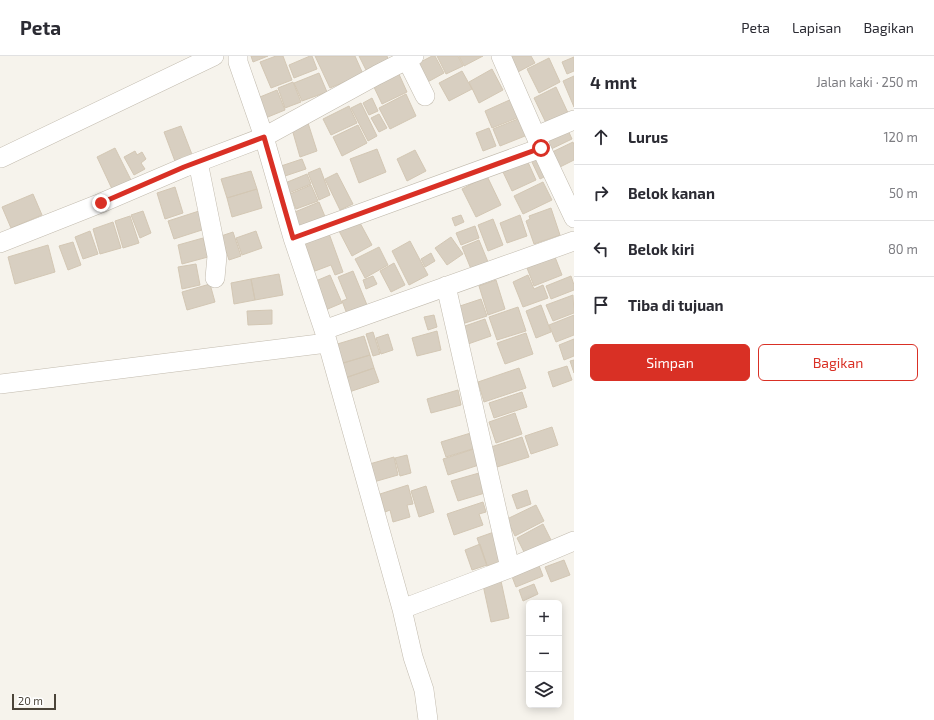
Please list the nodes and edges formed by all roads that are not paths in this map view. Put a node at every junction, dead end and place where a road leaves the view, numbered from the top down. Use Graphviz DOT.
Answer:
graph roads {
  1 [pos="214,56"];
  2 [pos="238,56"];
  3 [pos="501,56"];
  4 [pos="403,59"];
  5 [pos="425,96"];
  6 [pos="574,120"];
  7 [pos="264,137"];
  8 [pos="539,142"];
  9 [pos="1,158"];
  10 [pos="198,162"];
  11 [pos="574,218"];
  12 [pos="293,238"];
  13 [pos="0,243"];
  14 [pos="573,246"];
  15 [pos="215,278"];
  16 [pos="446,286"];
  17 [pos="326,337"];
  18 [pos="0,384"];
  19 [pos="574,541"];
  20 [pos="510,568"];
  21 [pos="402,609"];
  22 [pos="428,716"];
  1 -- 9 [label="street"];
  2 -- 7 [label="street"];
  3 -- 8 [label="street"];
  4 -- 5 [label="street"];
  4 -- 7 [label="street"];
  6 -- 8 [label="street"];
  7 -- 10 [label="street"];
  7 -- 12 [label="street"];
  8 -- 11 [label="street"];
  8 -- 12 [label="street"];
  10 -- 13 [label="street"];
  10 -- 15 [label="street"];
  12 -- 17 [label="street"];
  14 -- 16 [label="street"];
  16 -- 17 [label="street"];
  16 -- 20 [label="street"];
  17 -- 18 [label="street"];
  17 -- 21 [label="street"];
  19 -- 20 [label="street"];
  20 -- 21 [label="street"];
  21 -- 22 [label="street"];
}
